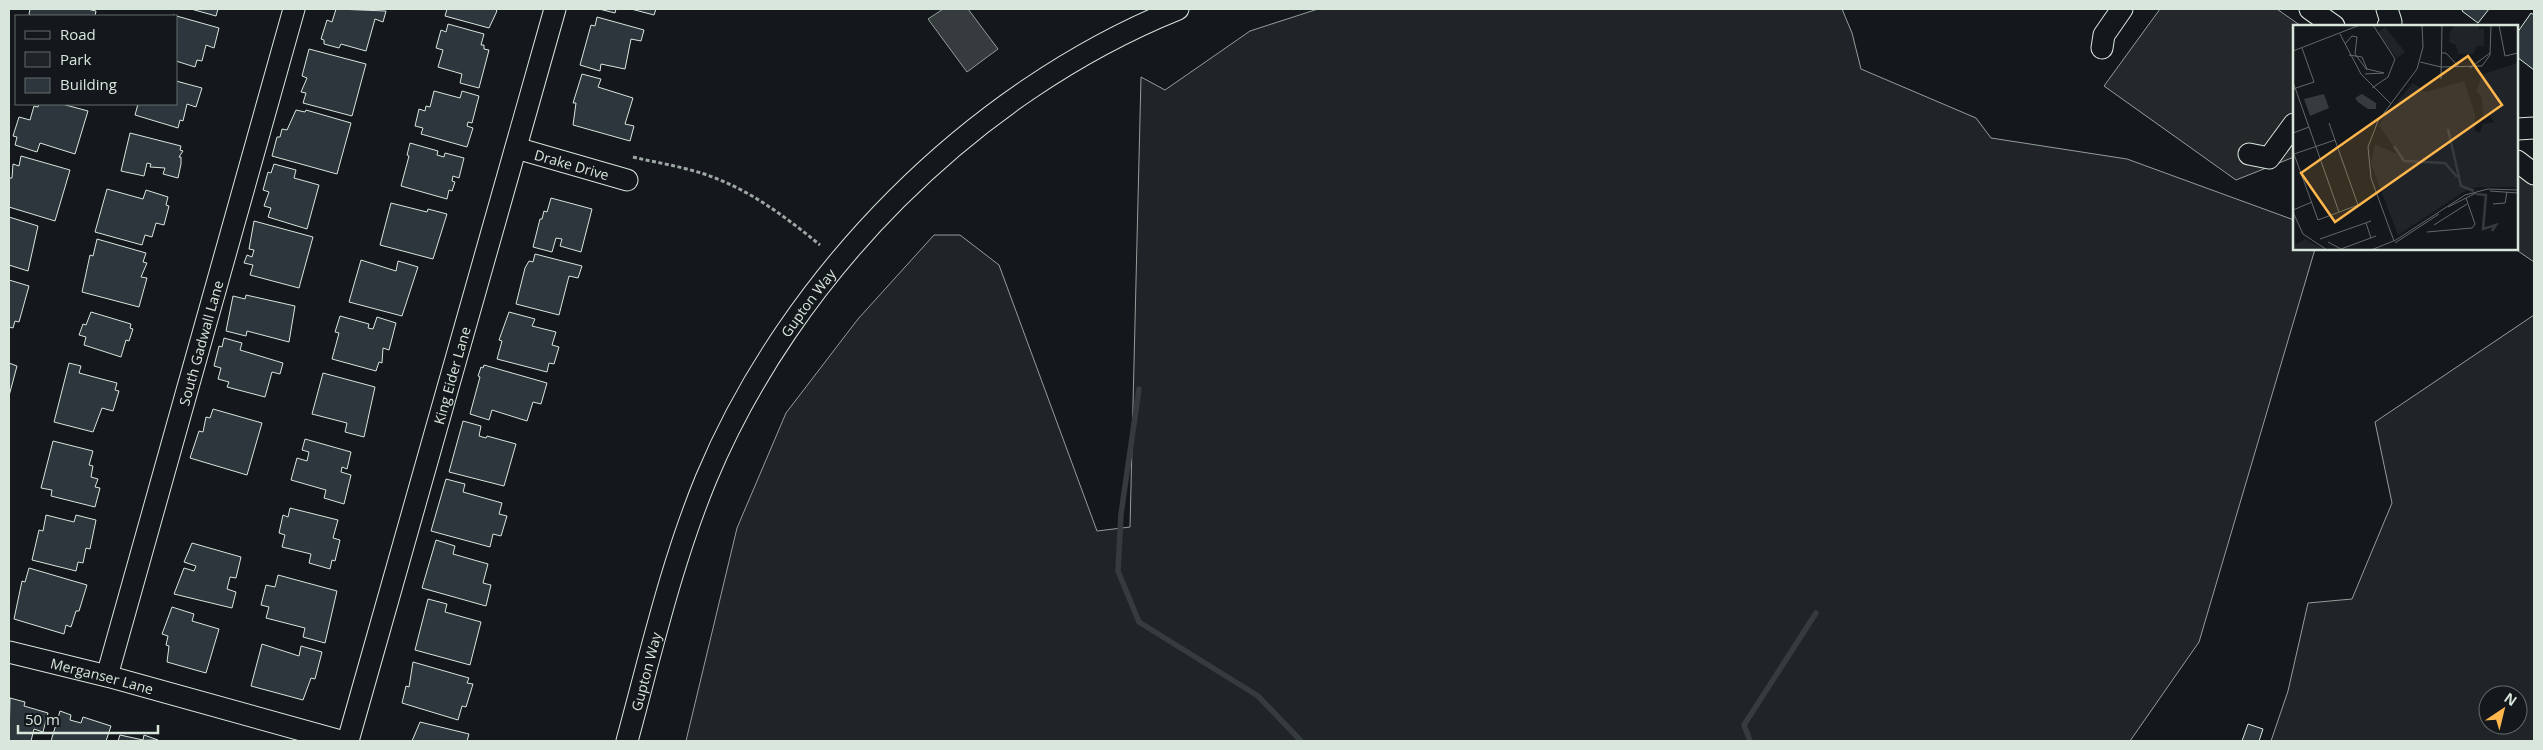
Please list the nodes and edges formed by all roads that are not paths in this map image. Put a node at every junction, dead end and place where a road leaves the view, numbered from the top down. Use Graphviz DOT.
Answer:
graph roads {
  1 [pos="294,9"];
  2 [pos="555,9"];
  3 [pos="1178,9"];
  4 [pos="2122,9"];
  5 [pos="2310,9"];
  6 [pos="2388,9"];
  7 [pos="2333,25"];
  8 [pos="2389,25"];
  9 [pos="2102,48"];
  10 [pos="2293,125"];
  11 [pos="2534,128"];
  12 [pos="2518,129"];
  13 [pos="516,148"];
  14 [pos="2249,154"];
  15 [pos="2518,162"];
  16 [pos="2534,174"];
  17 [pos="627,180"];
  18 [pos="9,652"];
  19 [pos="106,676"];
  20 [pos="341,741"];
  21 [pos="348,741"];
  22 [pos="626,741"];
  1 -- 19 [label="street, South Gadwall Lane"];
  2 -- 13 [label="street, King Eider Lane"];
  3 -- 22 [label="street, Gupton Way"];
  4 -- 9 [label="street"];
  5 -- 7 [label="street"];
  6 -- 8 [label="street"];
  10 -- 14 [label="street"];
  11 -- 12 [label="street"];
  13 -- 17 [label="street, Drake Drive"];
  13 -- 21 [label="street, King Eider Lane"];
  15 -- 16 [label="street"];
  18 -- 19 [label="street, Merganser Lane"];
  19 -- 20 [label="street, Merganser Lane"];
}
